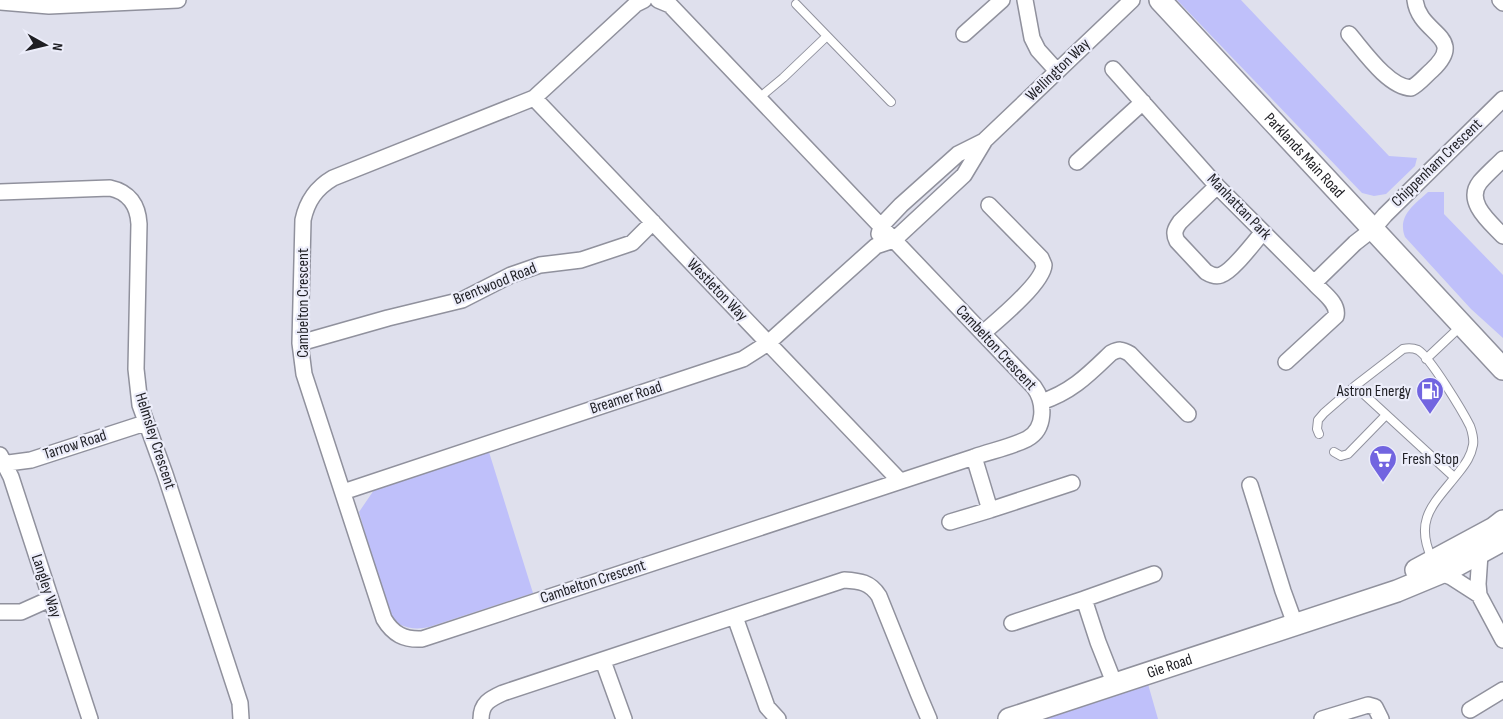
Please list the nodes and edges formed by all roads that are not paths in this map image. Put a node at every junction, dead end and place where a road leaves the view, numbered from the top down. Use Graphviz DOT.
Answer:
graph roads {
  1 [pos="149,0"];
  2 [pos="178,0"];
  3 [pos="644,0"];
  4 [pos="658,0"];
  5 [pos="1002,0"];
  6 [pos="1025,0"];
  7 [pos="1132,0"];
  8 [pos="1160,0"];
  9 [pos="1416,0"];
  10 [pos="1500,0"];
  11 [pos="0,2"];
  12 [pos="1503,3"];
  13 [pos="796,4"];
  14 [pos="964,34"];
  15 [pos="1349,34"];
  16 [pos="827,36"];
  17 [pos="1113,70"];
  18 [pos="1057,71"];
  19 [pos="534,98"];
  20 [pos="759,98"];
  21 [pos="1503,99"];
  22 [pos="891,102"];
  23 [pos="1143,102"];
  24 [pos="985,140"];
  25 [pos="1503,159"];
  26 [pos="1077,162"];
  27 [pos="1217,186"];
  28 [pos="0,192"];
  29 [pos="989,204"];
  30 [pos="652,222"];
  31 [pos="881,226"];
  32 [pos="1373,229"];
  33 [pos="1263,232"];
  34 [pos="1503,236"];
  35 [pos="894,240"];
  36 [pos="876,246"];
  37 [pos="1314,282"];
  38 [pos="1459,319"];
  39 [pos="983,334"];
  40 [pos="300,343"];
  41 [pos="768,343"];
  42 [pos="1503,351"];
  43 [pos="1426,359"];
  44 [pos="1286,362"];
  45 [pos="1503,370"];
  46 [pos="1355,386"];
  47 [pos="1041,402"];
  48 [pos="1188,414"];
  49 [pos="1386,415"];
  50 [pos="145,423"];
  51 [pos="1320,434"];
  52 [pos="1334,452"];
  53 [pos="974,457"];
  54 [pos="2,461"];
  55 [pos="1454,477"];
  56 [pos="900,481"];
  57 [pos="1072,483"];
  58 [pos="1250,485"];
  59 [pos="343,492"];
  60 [pos="990,510"];
  61 [pos="1503,521"];
  62 [pos="950,522"];
  63 [pos="1503,540"];
  64 [pos="1480,554"];
  65 [pos="1437,567"];
  66 [pos="1154,574"];
  67 [pos="1479,595"];
  68 [pos="50,599"];
  69 [pos="1084,599"];
  70 [pos="0,612"];
  71 [pos="735,617"];
  72 [pos="1012,623"];
  73 [pos="1295,624"];
  74 [pos="1503,640"];
  75 [pos="603,661"];
  76 [pos="1114,685"];
  77 [pos="1503,690"];
  78 [pos="918,693"];
  79 [pos="1470,710"];
  80 [pos="90,719"];
  81 [pos="241,719"];
  82 [pos="481,719"];
  83 [pos="624,719"];
  84 [pos="778,719"];
  85 [pos="919,719"];
  86 [pos="929,719"];
  87 [pos="1009,719"];
  88 [pos="1322,719"];
  89 [pos="1381,719"];
  1 -- 2 [label="street"];
  1 -- 11 [label="street"];
  3 -- 19 [label="street, Cambelton Crescent"];
  4 -- 20 [label="street, Cambelton Crescent"];
  5 -- 14 [label="street"];
  6 -- 18 [label="street"];
  7 -- 18 [label="street, Wellington Way"];
  8 -- 32 [label="street, Parklands Main Road"];
  9 -- 15 [label="street"];
  10 -- 12 [label="street"];
  13 -- 16 [label="lane"];
  16 -- 20 [label="lane"];
  16 -- 22 [label="lane"];
  17 -- 23 [label="street, Manhattan Park"];
  18 -- 24 [label="street, Wellington Way"];
  19 -- 30 [label="street, Westleton Way"];
  19 -- 40 [label="street, Cambelton Crescent"];
  20 -- 31 [label="street, Cambelton Crescent"];
  21 -- 32 [label="street, Chippenham Crescent"];
  23 -- 26 [label="street"];
  23 -- 27 [label="street, Manhattan Park"];
  24 -- 31 [label="street, Wellington Way"];
  24 -- 35 [label="street, Wellington Way"];
  25 -- 34 [label="street"];
  27 -- 33 [label="street, Manhattan Park"];
  27 -- 33 [label="street"];
  28 -- 50 [label="street, Helmsley Crescent"];
  29 -- 39 [label="street"];
  30 -- 40 [label="street, Brentwood Road"];
  30 -- 41 [label="street, Westleton Way"];
  31 -- 35 [label="street, Cambelton Crescent"];
  31 -- 36 [label="street"];
  32 -- 37 [label="street"];
  32 -- 38 [label="street, Parklands Main Road"];
  33 -- 37 [label="street, Manhattan Park"];
  35 -- 36 [label="street, Breamer Road"];
  35 -- 39 [label="street, Cambelton Crescent"];
  36 -- 41 [label="street, Breamer Road"];
  37 -- 44 [label="street, Manhattan Park"];
  38 -- 42 [label="street, Parklands Main Road"];
  38 -- 43 [label="lane"];
  38 -- 45 [label="street, Parklands Main Road"];
  39 -- 47 [label="street, Cambelton Crescent"];
  40 -- 59 [label="street, Cambelton Crescent"];
  41 -- 56 [label="street, Westleton Way"];
  41 -- 59 [label="street, Breamer Road"];
  43 -- 46 [label="lane"];
  43 -- 55 [label="lane"];
  46 -- 49 [label="lane"];
  46 -- 51 [label="lane"];
  47 -- 48 [label="street"];
  47 -- 53 [label="street, Cambelton Crescent"];
  49 -- 52 [label="lane"];
  49 -- 55 [label="lane"];
  50 -- 54 [label="street, Tarrow Road"];
  50 -- 81 [label="street, Helmsley Crescent"];
  53 -- 56 [label="street, Cambelton Crescent"];
  53 -- 60 [label="street"];
  54 -- 68 [label="street, Langley Way"];
  55 -- 65 [label="lane"];
  56 -- 59 [label="street, Cambelton Crescent"];
  57 -- 60 [label="street"];
  58 -- 73 [label="street"];
  60 -- 62 [label="street"];
  61 -- 65 [label="street, Gie Road"];
  63 -- 64 [label="street, Gie Road"];
  64 -- 65 [label="street, Gie Road"];
  64 -- 67 [label="street"];
  65 -- 67 [label="street"];
  65 -- 73 [label="street, Gie Road"];
  66 -- 69 [label="street"];
  67 -- 74 [label="street"];
  68 -- 70 [label="street"];
  68 -- 80 [label="street, Langley Way"];
  69 -- 72 [label="street"];
  69 -- 76 [label="street"];
  71 -- 75 [label="street"];
  71 -- 78 [label="street"];
  71 -- 84 [label="street"];
  73 -- 76 [label="street, Gie Road"];
  75 -- 82 [label="street"];
  75 -- 83 [label="street"];
  76 -- 87 [label="street, Gie Road"];
  77 -- 79 [label="street"];
  78 -- 85 [label="street"];
  78 -- 86 [label="street"];
  88 -- 89 [label="street"];
}
